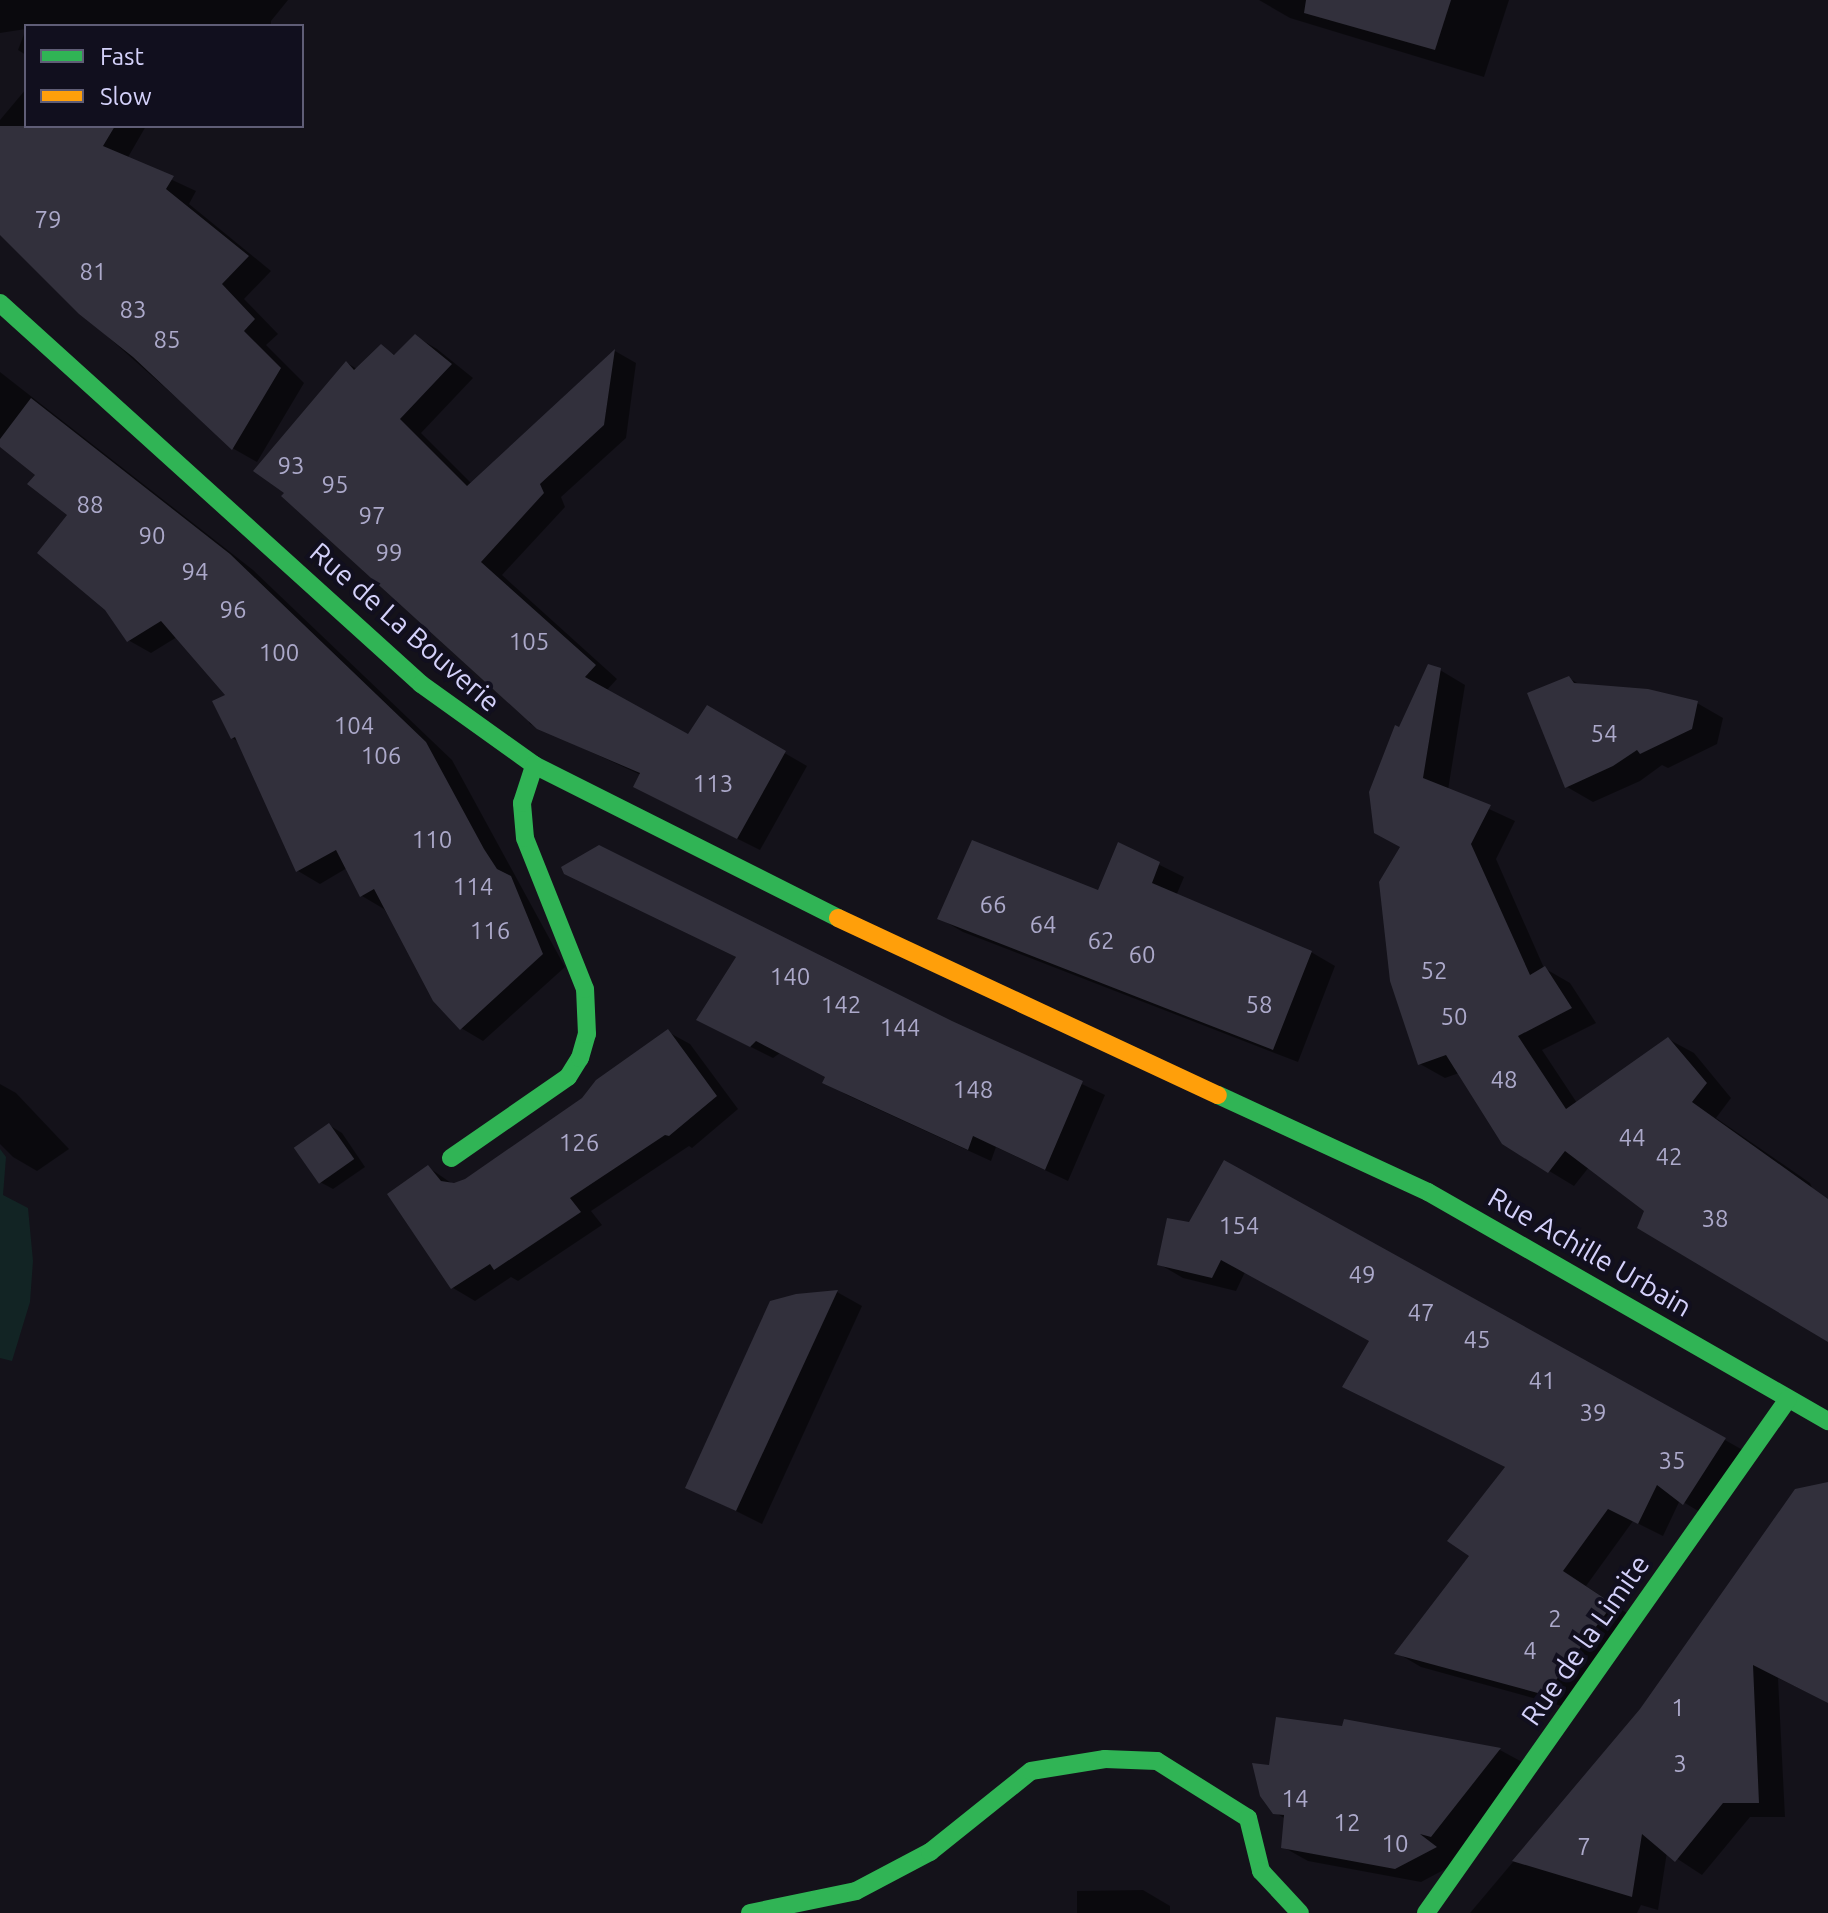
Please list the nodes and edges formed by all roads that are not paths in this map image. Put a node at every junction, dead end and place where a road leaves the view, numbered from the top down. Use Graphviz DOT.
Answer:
graph roads {
  1 [pos="0,303"];
  2 [pos="534,765"];
  3 [pos="914,956"];
  4 [pos="451,1158"];
  5 [pos="1788,1399"];
  6 [pos="1828,1421"];
  7 [pos="750,1913"];
  8 [pos="1300,1913"];
  9 [pos="1426,1913"];
  1 -- 2 [label="street, Rue de La Bouverie"];
  2 -- 3 [label="street, Rue de La Bouverie"];
  2 -- 4 [label="street"];
  3 -- 5 [label="street, Rue Achille Urbain"];
  5 -- 6 [label="street, Rue Achille Urbain"];
  5 -- 9 [label="street, Rue de la Limite"];
  7 -- 8 [label="street"];
}
